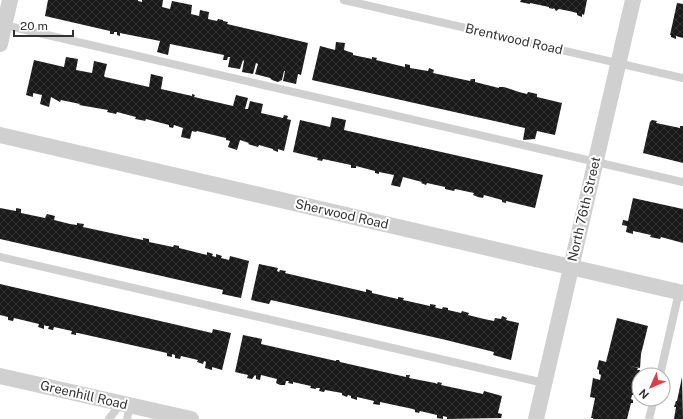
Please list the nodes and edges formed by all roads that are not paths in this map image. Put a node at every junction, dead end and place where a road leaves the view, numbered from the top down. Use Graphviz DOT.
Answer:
graph roads {
  1 [pos="10,0"];
  2 [pos="344,0"];
  3 [pos="633,0"];
  4 [pos="4,25"];
  5 [pos="0,44"];
  6 [pos="618,63"];
  7 [pos="683,78"];
  8 [pos="0,135"];
  9 [pos="595,162"];
  10 [pos="683,182"];
  11 [pos="0,257"];
  12 [pos="571,267"];
  13 [pos="681,293"];
  14 [pos="662,367"];
  15 [pos="0,376"];
  16 [pos="544,383"];
  17 [pos="652,407"];
  18 [pos="126,409"];
  19 [pos="109,419"];
  20 [pos="191,419"];
  21 [pos="536,419"];
  22 [pos="649,419"];
  1 -- 4 [label="street"];
  2 -- 6 [label="lane, Brentwood Road"];
  3 -- 6 [label="street, North 76th Street"];
  4 -- 5 [label="street"];
  4 -- 9 [label="lane"];
  6 -- 7 [label="lane, Brentwood Road"];
  6 -- 9 [label="street, North 76th Street"];
  8 -- 12 [label="street, Sherwood Road"];
  9 -- 10 [label="lane"];
  9 -- 12 [label="street, North 76th Street"];
  11 -- 16 [label="lane"];
  12 -- 13 [label="street, Sherwood Road"];
  12 -- 16 [label="street, North 76th Street"];
  13 -- 14 [label="lane"];
  15 -- 18 [label="street, Greenhill Road"];
  16 -- 21 [label="street, North 76th Street"];
  17 -- 22 [label="lane"];
  18 -- 19 [label="lane"];
  18 -- 20 [label="street, Greenhill Road"];
}
